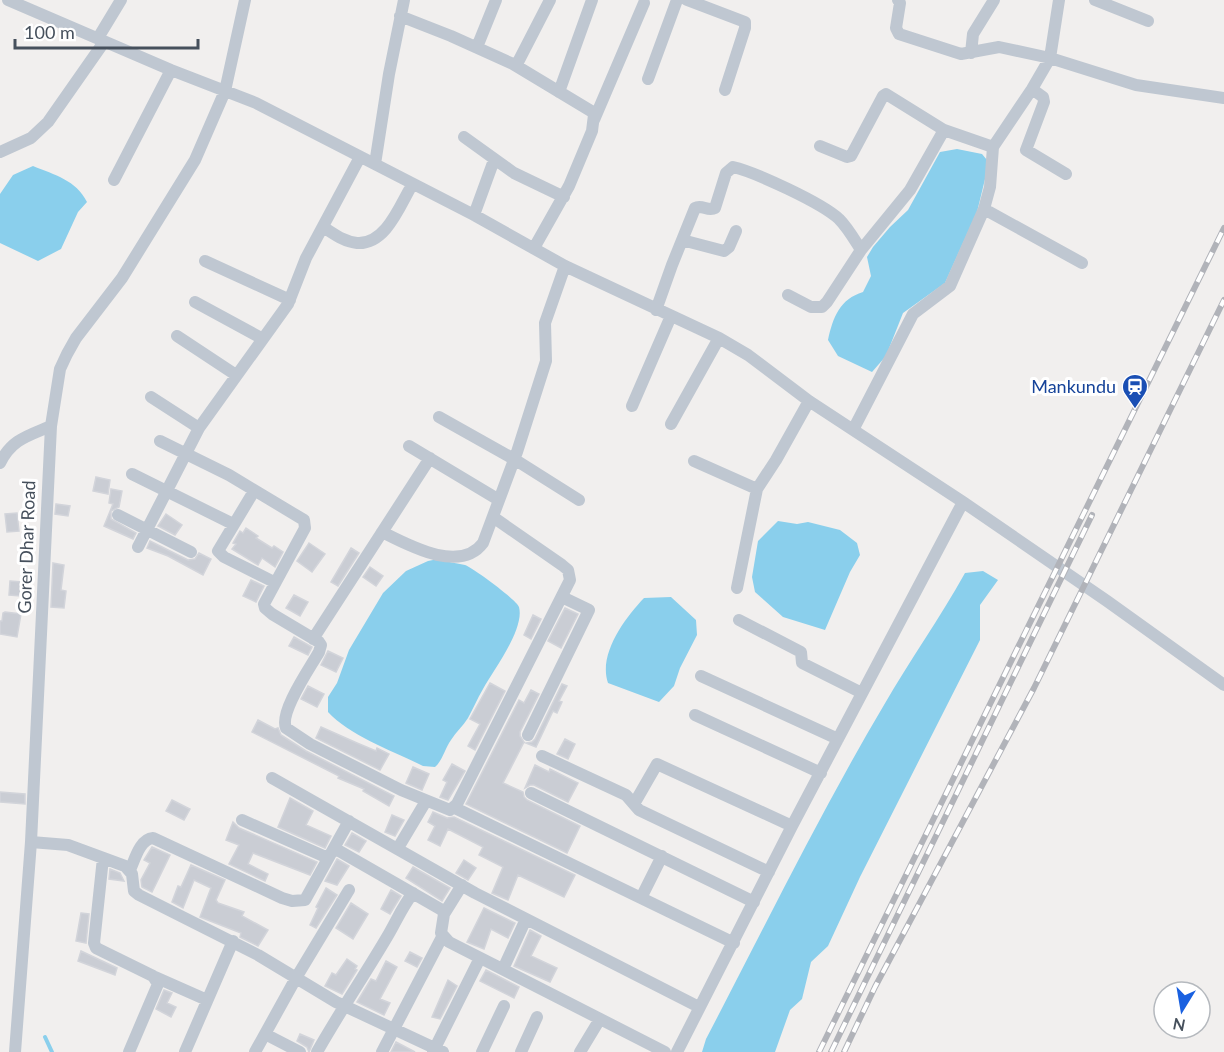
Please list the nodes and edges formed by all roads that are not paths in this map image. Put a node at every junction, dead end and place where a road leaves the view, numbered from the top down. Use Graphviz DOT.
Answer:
graph roads {
  1 [pos="8,0"];
  2 [pos="121,0"];
  3 [pos="245,0"];
  4 [pos="404,0"];
  5 [pos="496,0"];
  6 [pos="550,0"];
  7 [pos="592,0"];
  8 [pos="677,0"];
  9 [pos="687,0"];
  10 [pos="898,0"];
  11 [pos="994,0"];
  12 [pos="1059,0"];
  13 [pos="1095,0"];
  14 [pos="644,3"];
  15 [pos="713,4"];
  16 [pos="400,16"];
  17 [pos="1148,21"];
  18 [pos="101,40"];
  19 [pos="477,48"];
  20 [pos="971,53"];
  21 [pos="1050,58"];
  22 [pos="516,66"];
  23 [pos="171,70"];
  24 [pos="648,79"];
  25 [pos="1032,89"];
  26 [pos="725,90"];
  27 [pos="225,91"];
  28 [pos="559,92"];
  29 [pos="1224,98"];
  30 [pos="594,120"];
  31 [pos="944,130"];
  32 [pos="464,137"];
  33 [pos="820,146"];
  34 [pos="993,147"];
  35 [pos="0,152"];
  36 [pos="360,157"];
  37 [pos="494,160"];
  38 [pos="375,164"];
  39 [pos="1066,174"];
  40 [pos="114,180"];
  41 [pos="412,184"];
  42 [pos="564,197"];
  43 [pos="984,209"];
  44 [pos="474,215"];
  45 [pos="323,227"];
  46 [pos="736,231"];
  47 [pos="682,240"];
  48 [pos="534,248"];
  49 [pos="861,249"];
  50 [pos="205,261"];
  51 [pos="1082,263"];
  52 [pos="565,266"];
  53 [pos="788,295"];
  54 [pos="290,300"];
  55 [pos="195,302"];
  56 [pos="656,310"];
  57 [pos="671,316"];
  58 [pos="177,336"];
  59 [pos="719,338"];
  60 [pos="262,339"];
  61 [pos="236,375"];
  62 [pos="151,398"];
  63 [pos="809,401"];
  64 [pos="632,406"];
  65 [pos="439,417"];
  66 [pos="671,424"];
  67 [pos="51,426"];
  68 [pos="199,428"];
  69 [pos="853,430"];
  70 [pos="160,441"];
  71 [pos="409,446"];
  72 [pos="185,454"];
  73 [pos="430,458"];
  74 [pos="514,459"];
  75 [pos="694,460"];
  76 [pos="0,463"];
  77 [pos="132,474"];
  78 [pos="757,489"];
  79 [pos="254,490"];
  80 [pos="166,492"];
  81 [pos="499,500"];
  82 [pos="579,500"];
  83 [pos="963,502"];
  84 [pos="118,515"];
  85 [pos="493,517"];
  86 [pos="233,524"];
  87 [pos="147,529"];
  88 [pos="382,532"];
  89 [pos="138,547"];
  90 [pos="191,552"];
  91 [pos="274,582"];
  92 [pos="737,588"];
  93 [pos="562,597"];
  94 [pos="739,620"];
  95 [pos="313,639"];
  96 [pos="701,676"];
  97 [pos="1224,685"];
  98 [pos="862,693"];
  99 [pos="695,715"];
  100 [pos="528,735"];
  101 [pos="838,739"];
  102 [pos="542,756"];
  103 [pos="821,773"];
  104 [pos="272,778"];
  105 [pos="531,793"];
  106 [pos="426,801"];
  107 [pos="634,804"];
  108 [pos="455,808"];
  109 [pos="242,820"];
  110 [pos="349,821"];
  111 [pos="792,826"];
  112 [pos="31,842"];
  113 [pos="399,848"];
  114 [pos="331,853"];
  115 [pos="662,856"];
  116 [pos="103,858"];
  117 [pos="130,870"];
  118 [pos="769,872"];
  119 [pos="462,885"];
  120 [pos="350,890"];
  121 [pos="413,893"];
  122 [pos="641,898"];
  123 [pos="754,902"];
  124 [pos="444,914"];
  125 [pos="526,919"];
  126 [pos="442,937"];
  127 [pos="233,941"];
  128 [pos="734,943"];
  129 [pos="480,958"];
  130 [pos="503,969"];
  131 [pos="155,977"];
  132 [pos="296,978"];
  133 [pos="207,1000"];
  134 [pos="343,1005"];
  135 [pos="504,1006"];
  136 [pos="699,1007"];
  137 [pos="537,1017"];
  138 [pos="600,1018"];
  139 [pos="394,1030"];
  140 [pos="265,1034"];
  141 [pos="437,1051"];
  142 [pos="15,1052"];
  143 [pos="129,1052"];
  144 [pos="185,1052"];
  145 [pos="255,1052"];
  146 [pos="300,1052"];
  147 [pos="317,1052"];
  148 [pos="382,1052"];
  149 [pos="482,1052"];
  150 [pos="521,1052"];
  151 [pos="580,1052"];
  152 [pos="665,1052"];
  153 [pos="677,1052"];
  1 -- 18 [label="street"];
  2 -- 18 [label="street"];
  3 -- 27 [label="street, Gorer Dhar Road"];
  4 -- 16 [label="street"];
  5 -- 19 [label="street"];
  6 -- 22 [label="street"];
  7 -- 28 [label="street"];
  8 -- 24 [label="street"];
  9 -- 15 [label="street"];
  10 -- 20 [label="street"];
  11 -- 20 [label="street"];
  12 -- 21 [label="street"];
  13 -- 17 [label="street"];
  14 -- 30 [label="street"];
  15 -- 26 [label="street"];
  16 -- 19 [label="street"];
  16 -- 38 [label="street"];
  18 -- 23 [label="street"];
  18 -- 35 [label="street"];
  19 -- 22 [label="street"];
  20 -- 21 [label="street"];
  21 -- 25 [label="street"];
  21 -- 29 [label="street"];
  22 -- 28 [label="street"];
  23 -- 27 [label="street"];
  23 -- 40 [label="street"];
  25 -- 34 [label="street"];
  25 -- 39 [label="street"];
  27 -- 36 [label="street"];
  27 -- 67 [label="street, Gorer Dhar Road"];
  28 -- 30 [label="street"];
  30 -- 42 [label="street"];
  31 -- 33 [label="street"];
  31 -- 34 [label="street"];
  31 -- 49 [label="street"];
  32 -- 37 [label="street"];
  34 -- 43 [label="street"];
  36 -- 38 [label="street"];
  36 -- 45 [label="street"];
  37 -- 42 [label="street"];
  37 -- 44 [label="street"];
  38 -- 41 [label="street"];
  41 -- 44 [label="street"];
  41 -- 45 [label="street"];
  42 -- 48 [label="street"];
  43 -- 51 [label="street"];
  43 -- 69 [label="street"];
  44 -- 48 [label="street"];
  45 -- 54 [label="street"];
  46 -- 47 [label="street"];
  47 -- 49 [label="street"];
  47 -- 56 [label="street"];
  48 -- 52 [label="street"];
  49 -- 53 [label="street"];
  50 -- 54 [label="street"];
  52 -- 56 [label="street"];
  52 -- 74 [label="street"];
  54 -- 60 [label="street"];
  55 -- 60 [label="street"];
  56 -- 57 [label="street"];
  57 -- 59 [label="street"];
  57 -- 64 [label="street"];
  58 -- 61 [label="street"];
  59 -- 63 [label="street"];
  59 -- 66 [label="street"];
  60 -- 61 [label="street"];
  61 -- 68 [label="street"];
  62 -- 68 [label="street"];
  63 -- 69 [label="street"];
  63 -- 78 [label="street"];
  65 -- 74 [label="street"];
  67 -- 76 [label="street"];
  67 -- 112 [label="street, Gorer Dhar Road"];
  68 -- 72 [label="street"];
  69 -- 83 [label="street"];
  70 -- 72 [label="street"];
  71 -- 73 [label="street"];
  72 -- 79 [label="street"];
  72 -- 80 [label="street"];
  73 -- 81 [label="street"];
  73 -- 88 [label="street"];
  74 -- 81 [label="street"];
  74 -- 82 [label="street"];
  75 -- 78 [label="street"];
  77 -- 80 [label="street"];
  78 -- 92 [label="street"];
  79 -- 86 [label="street"];
  79 -- 91 [label="street"];
  80 -- 86 [label="street"];
  80 -- 87 [label="street"];
  81 -- 85 [label="street"];
  83 -- 97 [label="street"];
  83 -- 98 [label="street"];
  84 -- 87 [label="street"];
  85 -- 88 [label="street"];
  85 -- 93 [label="street"];
  86 -- 91 [label="street"];
  87 -- 89 [label="street"];
  87 -- 90 [label="street"];
  88 -- 95 [label="street"];
  91 -- 95 [label="street"];
  93 -- 100 [label="street"];
  93 -- 108 [label="street"];
  94 -- 98 [label="street"];
  95 -- 106 [label="street"];
  96 -- 101 [label="street"];
  98 -- 101 [label="street"];
  99 -- 103 [label="street"];
  101 -- 103 [label="street"];
  102 -- 107 [label="street"];
  103 -- 111 [label="street"];
  104 -- 110 [label="street"];
  105 -- 115 [label="street"];
  106 -- 108 [label="street"];
  106 -- 113 [label="street"];
  107 -- 111 [label="street"];
  107 -- 118 [label="street"];
  108 -- 122 [label="street"];
  109 -- 114 [label="street"];
  110 -- 113 [label="street"];
  110 -- 114 [label="street"];
  111 -- 118 [label="street"];
  112 -- 116 [label="street"];
  112 -- 142 [label="street, Gorer Dhar Road"];
  113 -- 119 [label="street"];
  114 -- 117 [label="street"];
  114 -- 121 [label="street"];
  115 -- 122 [label="street"];
  115 -- 123 [label="street"];
  116 -- 117 [label="street"];
  116 -- 131 [label="street"];
  117 -- 127 [label="street"];
  118 -- 123 [label="street"];
  119 -- 124 [label="street"];
  119 -- 125 [label="street"];
  120 -- 132 [label="street"];
  121 -- 124 [label="street"];
  121 -- 134 [label="street"];
  122 -- 128 [label="street"];
  123 -- 128 [label="street"];
  124 -- 126 [label="street"];
  125 -- 130 [label="street"];
  125 -- 136 [label="street"];
  126 -- 129 [label="street"];
  126 -- 139 [label="street"];
  127 -- 132 [label="street"];
  127 -- 133 [label="street"];
  128 -- 136 [label="street"];
  129 -- 130 [label="street"];
  129 -- 141 [label="street"];
  130 -- 138 [label="street"];
  131 -- 133 [label="street"];
  131 -- 143 [label="street"];
  132 -- 134 [label="street"];
  132 -- 140 [label="street"];
  133 -- 144 [label="street"];
  134 -- 139 [label="street"];
  134 -- 147 [label="street"];
  135 -- 149 [label="street"];
  136 -- 153 [label="street"];
  137 -- 150 [label="street"];
  138 -- 151 [label="street"];
  138 -- 152 [label="street"];
  139 -- 141 [label="street"];
  139 -- 148 [label="street"];
  140 -- 145 [label="street"];
  140 -- 146 [label="street"];
}
